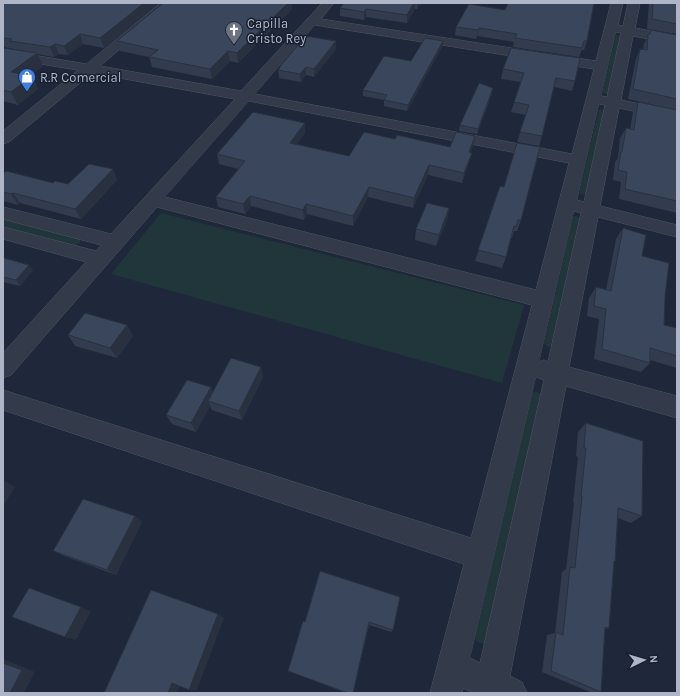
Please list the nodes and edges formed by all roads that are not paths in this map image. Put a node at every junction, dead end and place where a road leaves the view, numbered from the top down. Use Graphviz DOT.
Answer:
graph roads {
  1 [pos="168,3"];
  2 [pos="328,3"];
  3 [pos="617,3"];
  4 [pos="634,3"];
  5 [pos="312,21"];
  6 [pos="619,30"];
  7 [pos="677,40"];
  8 [pos="3,54"];
  9 [pos="601,66"];
  10 [pos="90,68"];
  11 [pos="245,96"];
  12 [pos="603,101"];
  13 [pos="677,116"];
  14 [pos="3,139"];
  15 [pos="578,160"];
  16 [pos="153,200"];
  17 [pos="567,204"];
  18 [pos="591,209"];
  19 [pos="3,213"];
  20 [pos="677,231"];
  21 [pos="3,233"];
  22 [pos="116,242"];
  23 [pos="100,259"];
  24 [pos="543,300"];
  25 [pos="527,365"];
  26 [pos="3,368"];
  27 [pos="557,373"];
  28 [pos="3,400"];
  29 [pos="677,407"];
  30 [pos="480,555"];
  31 [pos="450,680"];
  32 [pos="497,690"];
  1 -- 10 [label="street"];
  2 -- 5 [label="street"];
  3 -- 6 [label="street"];
  4 -- 6 [label="street"];
  5 -- 9 [label="street"];
  5 -- 11 [label="street"];
  6 -- 7 [label="street"];
  6 -- 9 [label="street"];
  6 -- 12 [label="street"];
  8 -- 10 [label="street"];
  9 -- 12 [label="street"];
  10 -- 11 [label="street"];
  10 -- 14 [label="street"];
  11 -- 15 [label="street"];
  11 -- 16 [label="street"];
  12 -- 13 [label="street"];
  12 -- 15 [label="street"];
  12 -- 18 [label="street"];
  15 -- 17 [label="street"];
  16 -- 22 [label="street"];
  16 -- 24 [label="street"];
  17 -- 18 [label="street"];
  17 -- 24 [label="street"];
  18 -- 20 [label="street"];
  18 -- 27 [label="street"];
  19 -- 22 [label="street"];
  21 -- 23 [label="street"];
  22 -- 23 [label="street"];
  23 -- 26 [label="street"];
  24 -- 25 [label="street"];
  25 -- 27 [label="street"];
  25 -- 30 [label="street"];
  27 -- 29 [label="street"];
  27 -- 32 [label="street"];
  28 -- 30 [label="street"];
  30 -- 31 [label="street"];
  31 -- 32 [label="street"];
}
